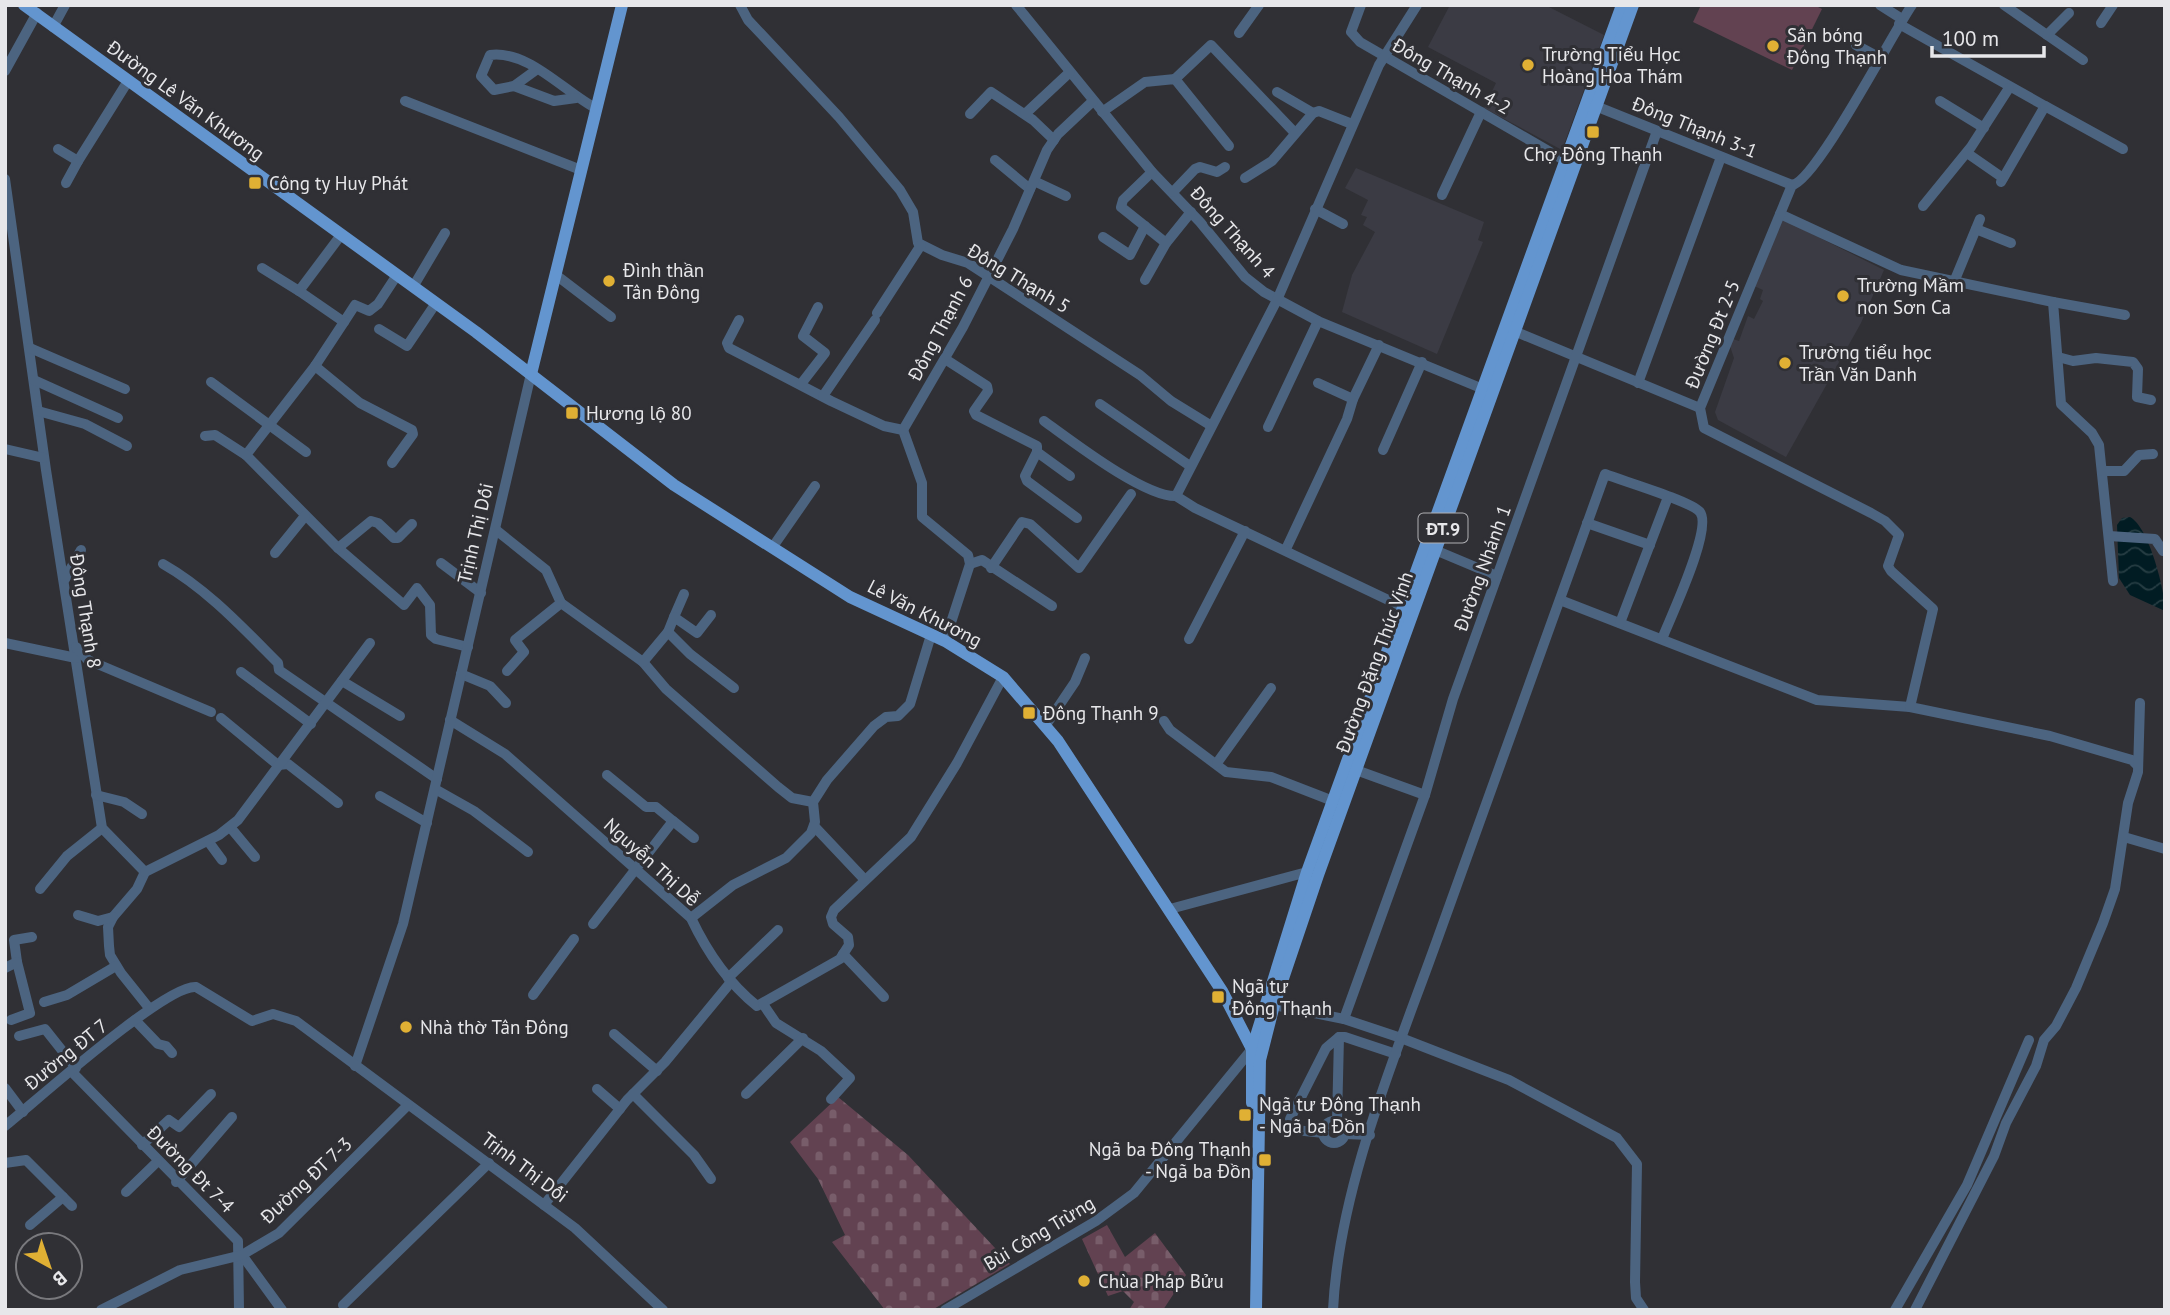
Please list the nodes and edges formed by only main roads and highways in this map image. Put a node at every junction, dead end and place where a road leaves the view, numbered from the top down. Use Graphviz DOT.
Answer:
graph roads {
  1 [pos="23,5"];
  2 [pos="622,5"];
  3 [pos="1622,5"];
  4 [pos="1633,5"];
  5 [pos="1591,104"];
  6 [pos="531,374"];
  7 [pos="1487,391"];
  8 [pos="1257,1051"];
  9 [pos="1251,1310"];
  10 [pos="1256,1310"];
  1 -- 6 [label="main road, Đường Lê Văn Khương"];
  2 -- 6 [label="main road, Trịnh Thị Dối"];
  3 -- 5 [label="main road, Đường Đặng Thúc Vịnh / ĐT.9"];
  4 -- 5 [label="main road, Đường Đặng Thúc Vịnh / ĐT.9"];
  5 -- 7 [label="main road, Đường Đặng Thúc Vịnh / ĐT.9"];
  5 -- 7 [label="main road, Đường Đặng Thúc Vịnh / ĐT.9"];
  6 -- 8 [label="main road, Lê Văn Khương"];
  7 -- 8 [label="main road, Đường Đặng Thúc Vịnh / ĐT.9"];
  7 -- 8 [label="main road, Đường Đặng Thúc Vịnh / ĐT.9"];
  8 -- 9 [label="main road, Đường Đặng Thúc Vịnh / ĐT.9"];
  8 -- 10 [label="main road, Đường Đặng Thúc Vịnh / ĐT.9"];
}
